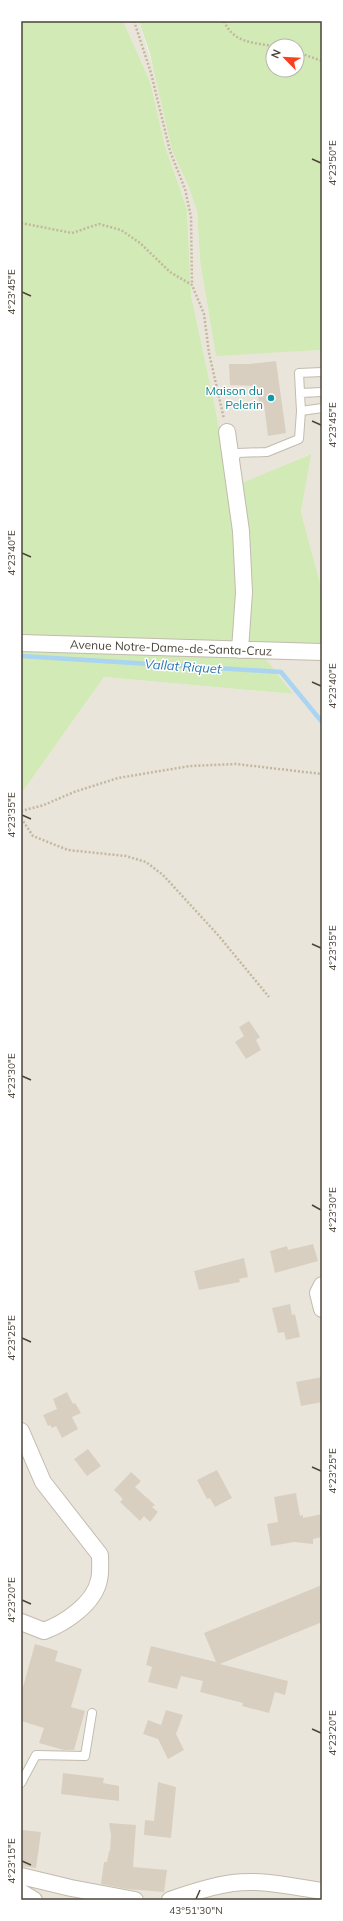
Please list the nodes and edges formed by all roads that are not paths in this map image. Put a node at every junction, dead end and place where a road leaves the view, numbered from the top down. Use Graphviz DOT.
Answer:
graph roads {
  1 [pos="322,372"];
  2 [pos="322,392"];
  3 [pos="300,393"];
  4 [pos="322,408"];
  5 [pos="301,411"];
  6 [pos="227,432"];
  7 [pos="231,467"];
  8 [pos="21,643"];
  9 [pos="240,650"];
  10 [pos="322,652"];
  11 [pos="322,1286"];
  12 [pos="322,1309"];
  13 [pos="21,1431"];
  14 [pos="21,1622"];
  15 [pos="92,1713"];
  16 [pos="21,1783"];
  17 [pos="21,1876"];
  18 [pos="322,1891"];
  19 [pos="21,1892"];
  20 [pos="34,1900"];
  21 [pos="135,1900"];
  22 [pos="170,1900"];
  1 -- 3 [label="lane"];
  2 -- 3 [label="lane"];
  3 -- 5 [label="lane"];
  4 -- 5 [label="lane"];
  5 -- 7 [label="lane"];
  6 -- 7 [label="street"];
  7 -- 9 [label="street"];
  8 -- 9 [label="street, Avenue Notre-Dame-de-Santa-Cruz"];
  9 -- 10 [label="street, Avenue Notre-Dame-de-Santa-Cruz"];
  11 -- 12 [label="street"];
  13 -- 14 [label="street"];
  15 -- 16 [label="lane"];
  17 -- 21 [label="street"];
  18 -- 22 [label="street"];
  19 -- 20 [label="street"];
}
